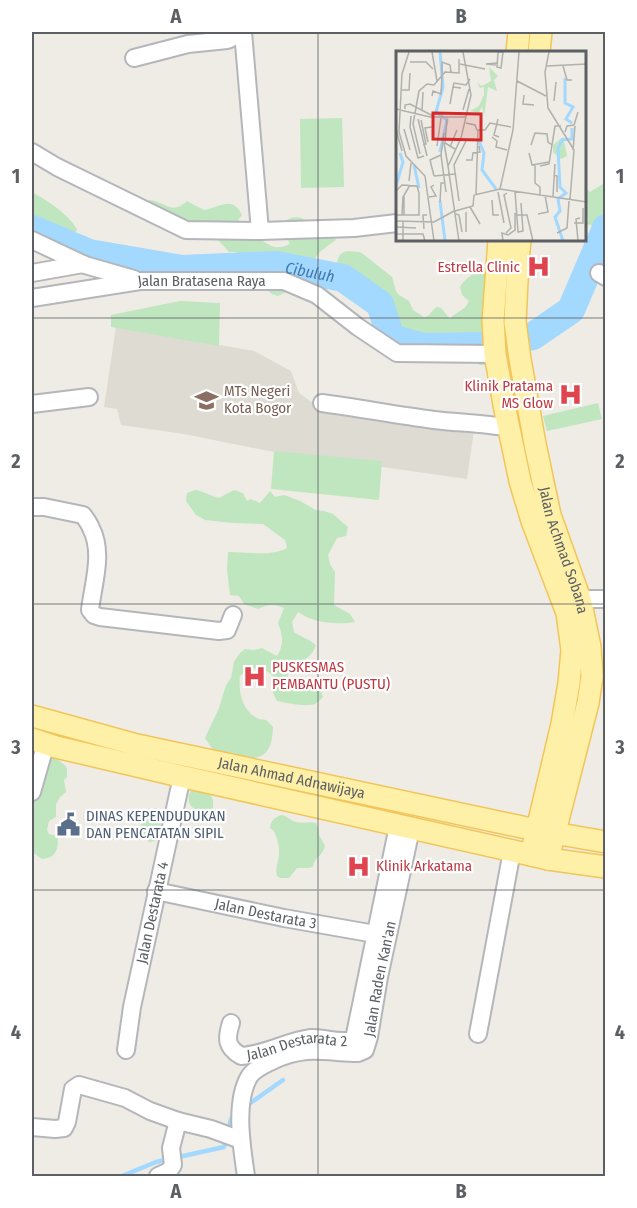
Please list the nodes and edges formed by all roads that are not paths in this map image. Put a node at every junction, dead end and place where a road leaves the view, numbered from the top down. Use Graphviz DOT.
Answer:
graph roads {
  1 [pos="232,32"];
  2 [pos="243,32"];
  3 [pos="519,32"];
  4 [pos="541,32"];
  5 [pos="517,51"];
  6 [pos="539,51"];
  7 [pos="134,58"];
  8 [pos="32,152"];
  9 [pos="396,223"];
  10 [pos="260,231"];
  11 [pos="32,240"];
  12 [pos="499,242"];
  13 [pos="520,242"];
  14 [pos="83,264"];
  15 [pos="32,273"];
  16 [pos="140,281"];
  17 [pos="32,298"];
  18 [pos="495,351"];
  19 [pos="89,397"];
  20 [pos="322,403"];
  21 [pos="32,404"];
  22 [pos="508,428"];
  23 [pos="32,507"];
  24 [pos="580,599"];
  25 [pos="606,599"];
  26 [pos="233,615"];
  27 [pos="32,716"];
  28 [pos="39,741"];
  29 [pos="180,777"];
  30 [pos="32,792"];
  31 [pos="405,827"];
  32 [pos="545,832"];
  33 [pos="606,842"];
  34 [pos="530,855"];
  35 [pos="606,867"];
  36 [pos="156,891"];
  37 [pos="375,934"];
  38 [pos="231,1023"];
  39 [pos="478,1034"];
  40 [pos="126,1050"];
  41 [pos="178,1120"];
  42 [pos="32,1127"];
  43 [pos="236,1138"];
  44 [pos="158,1176"];
  45 [pos="246,1176"];
  1 -- 7 [label="street"];
  2 -- 10 [label="street"];
  3 -- 5 [label="main road"];
  4 -- 6 [label="main road"];
  8 -- 10 [label="street"];
  9 -- 10 [label="street"];
  11 -- 14 [label="street"];
  12 -- 18 [label="main road, Jalan Achmad Sobana"];
  13 -- 24 [label="main road, Jalan Achmad Sobana"];
  14 -- 15 [label="street"];
  14 -- 16 [label="street"];
  16 -- 17 [label="street, Jalan Bratasena Raya"];
  16 -- 18 [label="street, Jalan Bratasena Raya"];
  18 -- 22 [label="main road, Jalan Achmad Sobana"];
  19 -- 21 [label="street"];
  20 -- 22 [label="street"];
  22 -- 32 [label="main road, Jalan Achmad Sobana"];
  23 -- 26 [label="street"];
  24 -- 25 [label="street"];
  24 -- 32 [label="main road, Jalan Achmad Sobana"];
  27 -- 32 [label="main road, Jalan Ahmad Adnawijaya"];
  28 -- 29 [label="main road, Jalan Ahmad Adnawijaya"];
  28 -- 30 [label="street"];
  29 -- 31 [label="main road, Jalan Ahmad Adnawijaya"];
  29 -- 36 [label="street, Jalan Destarata 4"];
  31 -- 34 [label="main road, Jalan Ahmad Adnawijaya"];
  31 -- 37 [label="street, Jalan Destarata 2"];
  31 -- 43 [label="street, Jalan Raden Kan'an"];
  32 -- 33 [label="main road, Jalan Ahmad Adnawijaya"];
  32 -- 34 [label="main road"];
  34 -- 35 [label="main road, Jalan Ahmad Adnawijaya"];
  34 -- 39 [label="street"];
  36 -- 37 [label="street, Jalan Destarata 3"];
  36 -- 40 [label="street, Jalan Destarata 4"];
  37 -- 38 [label="street, Jalan Destarata 2"];
  41 -- 42 [label="street"];
  41 -- 43 [label="street"];
  41 -- 44 [label="street"];
  43 -- 45 [label="street, Jalan Raden Kan'an"];
}
